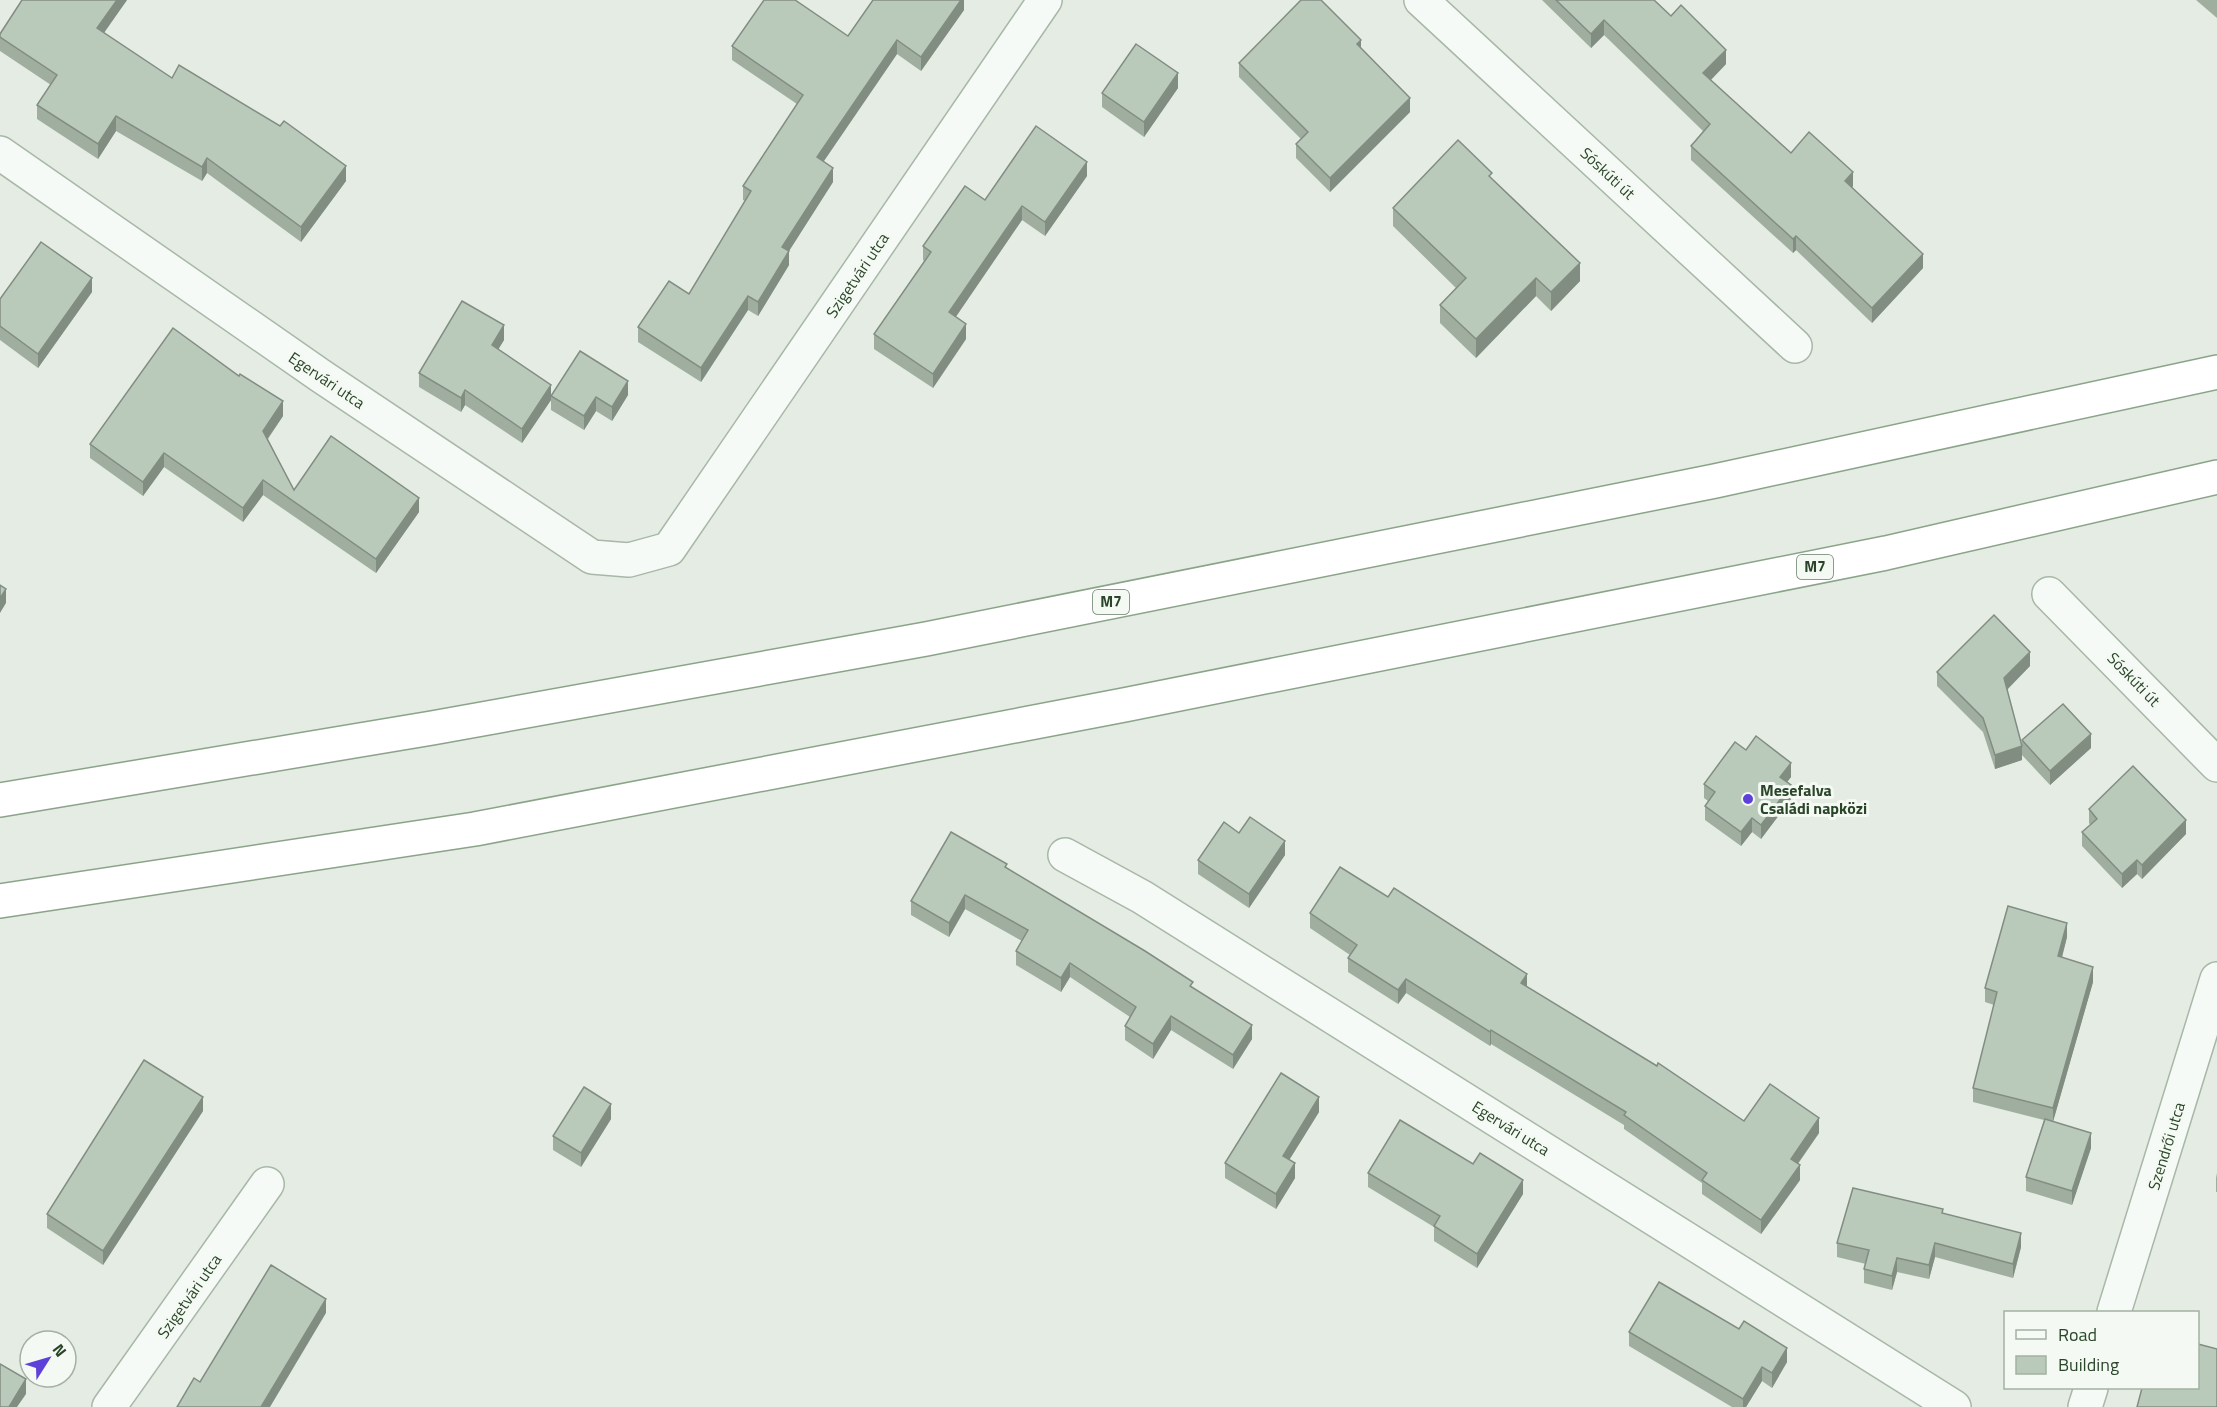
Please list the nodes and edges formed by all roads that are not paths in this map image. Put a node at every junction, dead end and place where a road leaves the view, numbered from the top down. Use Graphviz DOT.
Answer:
graph roads {
  1 [pos="1045,0"];
  2 [pos="1421,0"];
  3 [pos="0,153"];
  4 [pos="1795,346"];
  5 [pos="2217,372"];
  6 [pos="2217,477"];
  7 [pos="669,549"];
  8 [pos="2049,594"];
  9 [pos="2217,765"];
  10 [pos="0,800"];
  11 [pos="1065,855"];
  12 [pos="0,901"];
  13 [pos="2217,979"];
  14 [pos="267,1184"];
  15 [pos="2114,1311"];
  16 [pos="2091,1389"];
  17 [pos="109,1407"];
  18 [pos="1954,1407"];
  19 [pos="2085,1407"];
  1 -- 7 [label="street, Szigetvári utca"];
  2 -- 4 [label="street, Sóskúti út"];
  3 -- 7 [label="street, Egervári utca"];
  5 -- 10 [label="highway, M7"];
  6 -- 12 [label="highway, M7"];
  8 -- 9 [label="street, Sóskúti út"];
  11 -- 18 [label="street, Egervári utca"];
  13 -- 15 [label="street, Szendrői utca"];
  14 -- 17 [label="street, Szigetvári utca"];
  16 -- 19 [label="street"];
}
